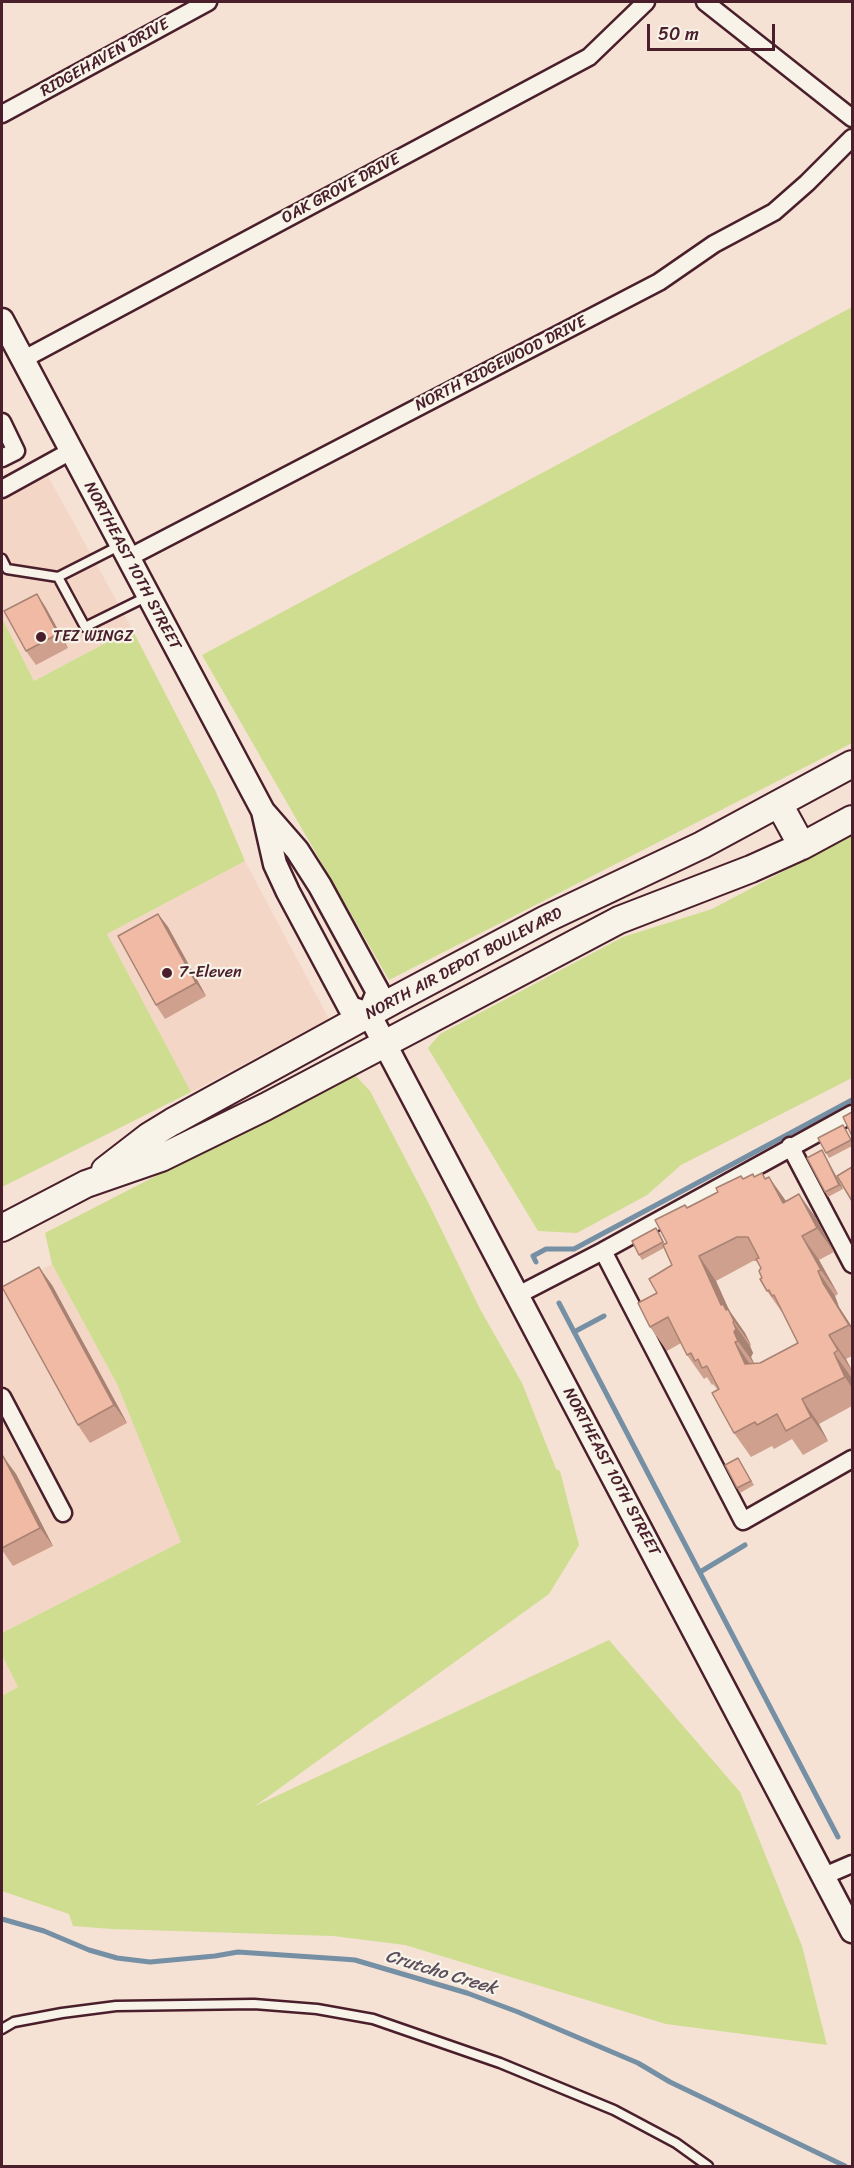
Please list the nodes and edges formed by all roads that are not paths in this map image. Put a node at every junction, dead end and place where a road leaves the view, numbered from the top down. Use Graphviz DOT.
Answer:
graph roads {
  1 [pos="208,2"];
  2 [pos="646,2"];
  3 [pos="705,2"];
  4 [pos="2,114"];
  5 [pos="852,118"];
  6 [pos="852,138"];
  7 [pos="2,320"];
  8 [pos="22,360"];
  9 [pos="2,422"];
  10 [pos="71,451"];
  11 [pos="2,458"];
  12 [pos="2,489"];
  13 [pos="124,552"];
  14 [pos="2,559"];
  15 [pos="58,578"];
  16 [pos="148,596"];
  17 [pos="852,764"];
  18 [pos="779,804"];
  19 [pos="263,812"];
  20 [pos="852,819"];
  21 [pos="802,846"];
  22 [pos="369,1014"];
  23 [pos="385,1044"];
  24 [pos="852,1114"];
  25 [pos="790,1146"];
  26 [pos="86,1184"];
  27 [pos="2,1228"];
  28 [pos="603,1251"];
  29 [pos="852,1264"];
  30 [pos="518,1295"];
  31 [pos="2,1397"];
  32 [pos="852,1459"];
  33 [pos="63,1513"];
  34 [pos="852,1864"];
  35 [pos="824,1876"];
  36 [pos="847,1905"];
  37 [pos="852,1931"];
  38 [pos="2,2029"];
  39 [pos="708,2166"];
  1 -- 4 [label="street, RIDGEHAVEN DRIVE"];
  2 -- 8 [label="street, OAK GROVE DRIVE"];
  3 -- 5 [label="street"];
  6 -- 13 [label="street, NORTH RIDGEWOOD DRIVE"];
  7 -- 8 [label="main road, NORTHEAST 10TH STREET"];
  8 -- 10 [label="main road, NORTHEAST 10TH STREET"];
  9 -- 11 [label="street"];
  10 -- 12 [label="street"];
  10 -- 13 [label="main road, NORTHEAST 10TH STREET"];
  13 -- 15 [label="lane"];
  13 -- 16 [label="main road, NORTHEAST 10TH STREET"];
  14 -- 15 [label="lane"];
  15 -- 16 [label="lane"];
  16 -- 19 [label="main road, NORTHEAST 10TH STREET"];
  17 -- 18 [label="main road, NORTH AIR DEPOT BOULEVARD"];
  18 -- 21 [label="main road"];
  18 -- 22 [label="main road, NORTH AIR DEPOT BOULEVARD"];
  19 -- 22 [label="main road, NORTHEAST 10TH STREET"];
  19 -- 22 [label="main road, NORTHEAST 10TH STREET"];
  20 -- 21 [label="main road, NORTH AIR DEPOT BOULEVARD"];
  21 -- 23 [label="main road, NORTH AIR DEPOT BOULEVARD"];
  22 -- 23 [label="main road, NORTHEAST 10TH STREET"];
  22 -- 26 [label="main road, NORTH AIR DEPOT BOULEVARD"];
  23 -- 26 [label="main road, NORTH AIR DEPOT BOULEVARD"];
  23 -- 30 [label="main road, NORTHEAST 10TH STREET"];
  24 -- 25 [label="street"];
  25 -- 28 [label="street"];
  25 -- 29 [label="street"];
  26 -- 27 [label="main road, NORTH AIR DEPOT BOULEVARD"];
  28 -- 30 [label="street"];
  28 -- 32 [label="street"];
  30 -- 35 [label="main road, NORTHEAST 10TH STREET"];
  31 -- 33 [label="street"];
  34 -- 35 [label="street"];
  35 -- 36 [label="main road, NORTHEAST 10TH STREET"];
  36 -- 37 [label="main road, NORTHEAST 10TH STREET"];
  38 -- 39 [label="lane"];
}
